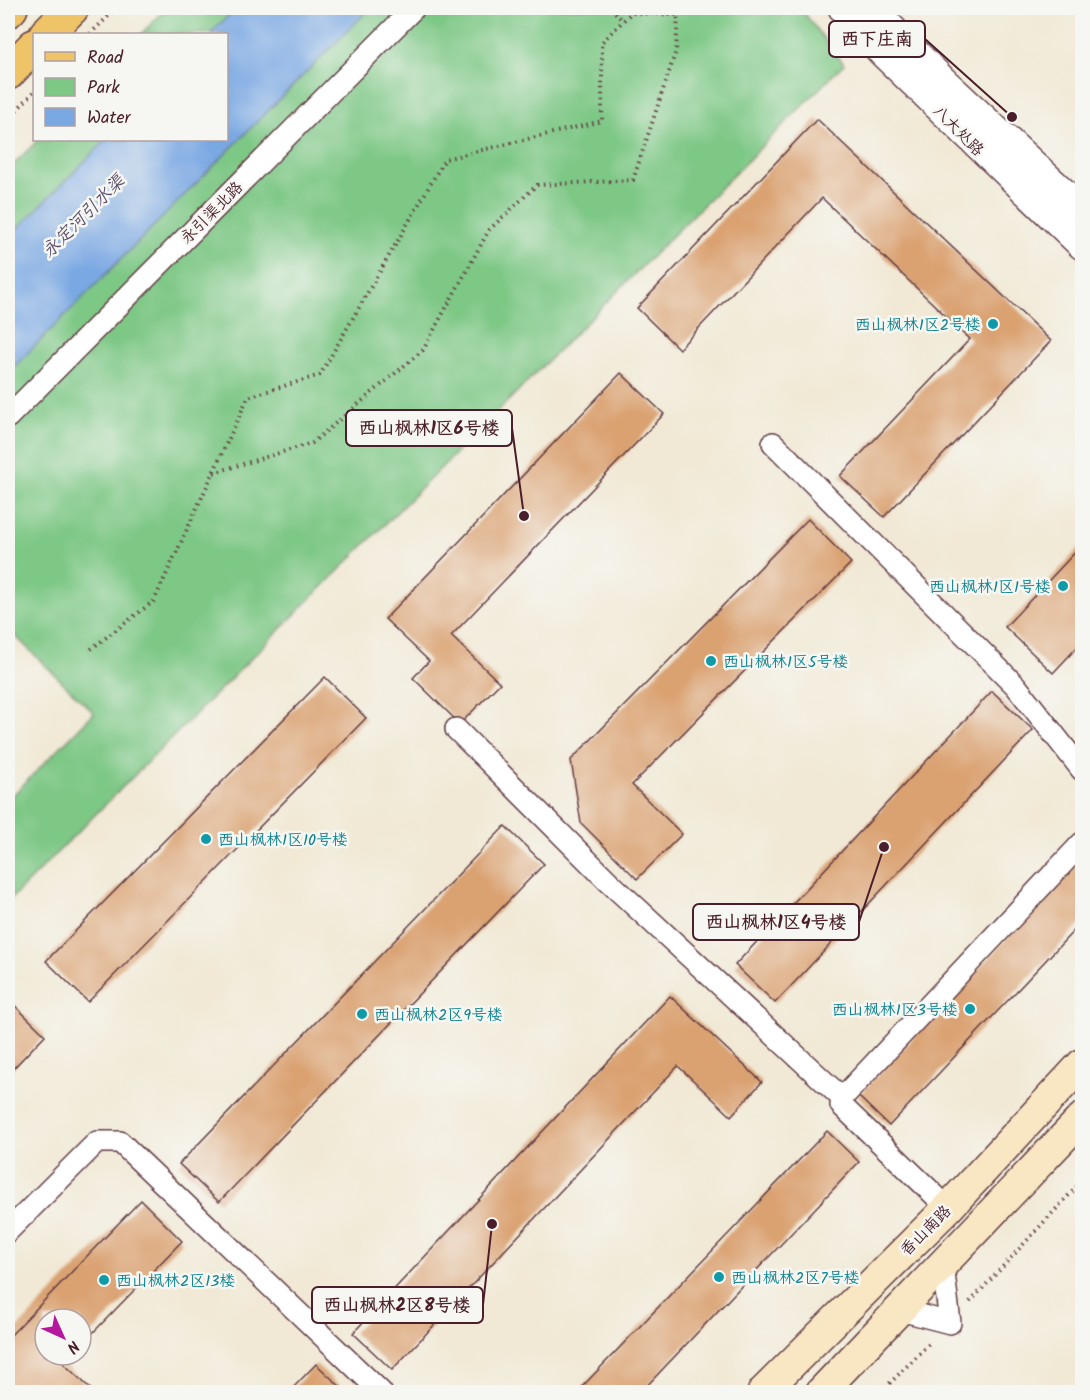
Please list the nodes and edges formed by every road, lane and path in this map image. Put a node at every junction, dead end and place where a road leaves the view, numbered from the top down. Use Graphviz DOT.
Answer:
graph roads {
  1 [pos="11,8"];
  2 [pos="72,8"];
  3 [pos="117,8"];
  4 [pos="414,8"];
  5 [pos="610,8"];
  6 [pos="842,8"];
  7 [pos="872,8"];
  8 [pos="8,11"];
  9 [pos="622,21"];
  10 [pos="46,33"];
  11 [pos="91,33"];
  12 [pos="33,47"];
  13 [pos="8,73"];
  14 [pos="33,93"];
  15 [pos="8,119"];
  16 [pos="1083,209"];
  17 [pos="1083,246"];
  18 [pos="8,417"];
  19 [pos="773,443"];
  20 [pos="213,473"];
  21 [pos="91,649"];
  22 [pos="456,729"];
  23 [pos="1083,770"];
  24 [pos="1083,843"];
  25 [pos="1083,1064"];
  26 [pos="842,1098"];
  27 [pos="1083,1118"];
  28 [pos="1083,1180"];
  29 [pos="948,1208"];
  30 [pos="8,1232"];
  31 [pos="943,1265"];
  32 [pos="900,1310"];
  33 [pos="950,1323"];
  34 [pos="381,1392"];
  35 [pos="763,1392"];
  36 [pos="821,1392"];
  37 [pos="881,1392"];
  1 -- 8 [label="main road"];
  2 -- 10 [label="main road"];
  3 -- 11 [label="path"];
  4 -- 18 [label="street, 永引渠北路"];
  5 -- 9 [label="path"];
  6 -- 17 [label="street, 八大处路"];
  7 -- 16 [label="street, 八大处路"];
  9 -- 20 [label="path"];
  9 -- 20 [label="path"];
  12 -- 13 [label="main road"];
  14 -- 15 [label="path"];
  19 -- 23 [label="street"];
  20 -- 21 [label="path"];
  22 -- 26 [label="street"];
  24 -- 26 [label="street"];
  25 -- 29 [label="main road, 香山南路"];
  26 -- 29 [label="street"];
  27 -- 31 [label="main road"];
  28 -- 33 [label="path"];
  29 -- 35 [label="main road, 香山南路"];
  30 -- 34 [label="street"];
  31 -- 32 [label="main road"];
  31 -- 33 [label="street"];
  32 -- 33 [label="street"];
  32 -- 36 [label="main road"];
  33 -- 37 [label="path"];
}
